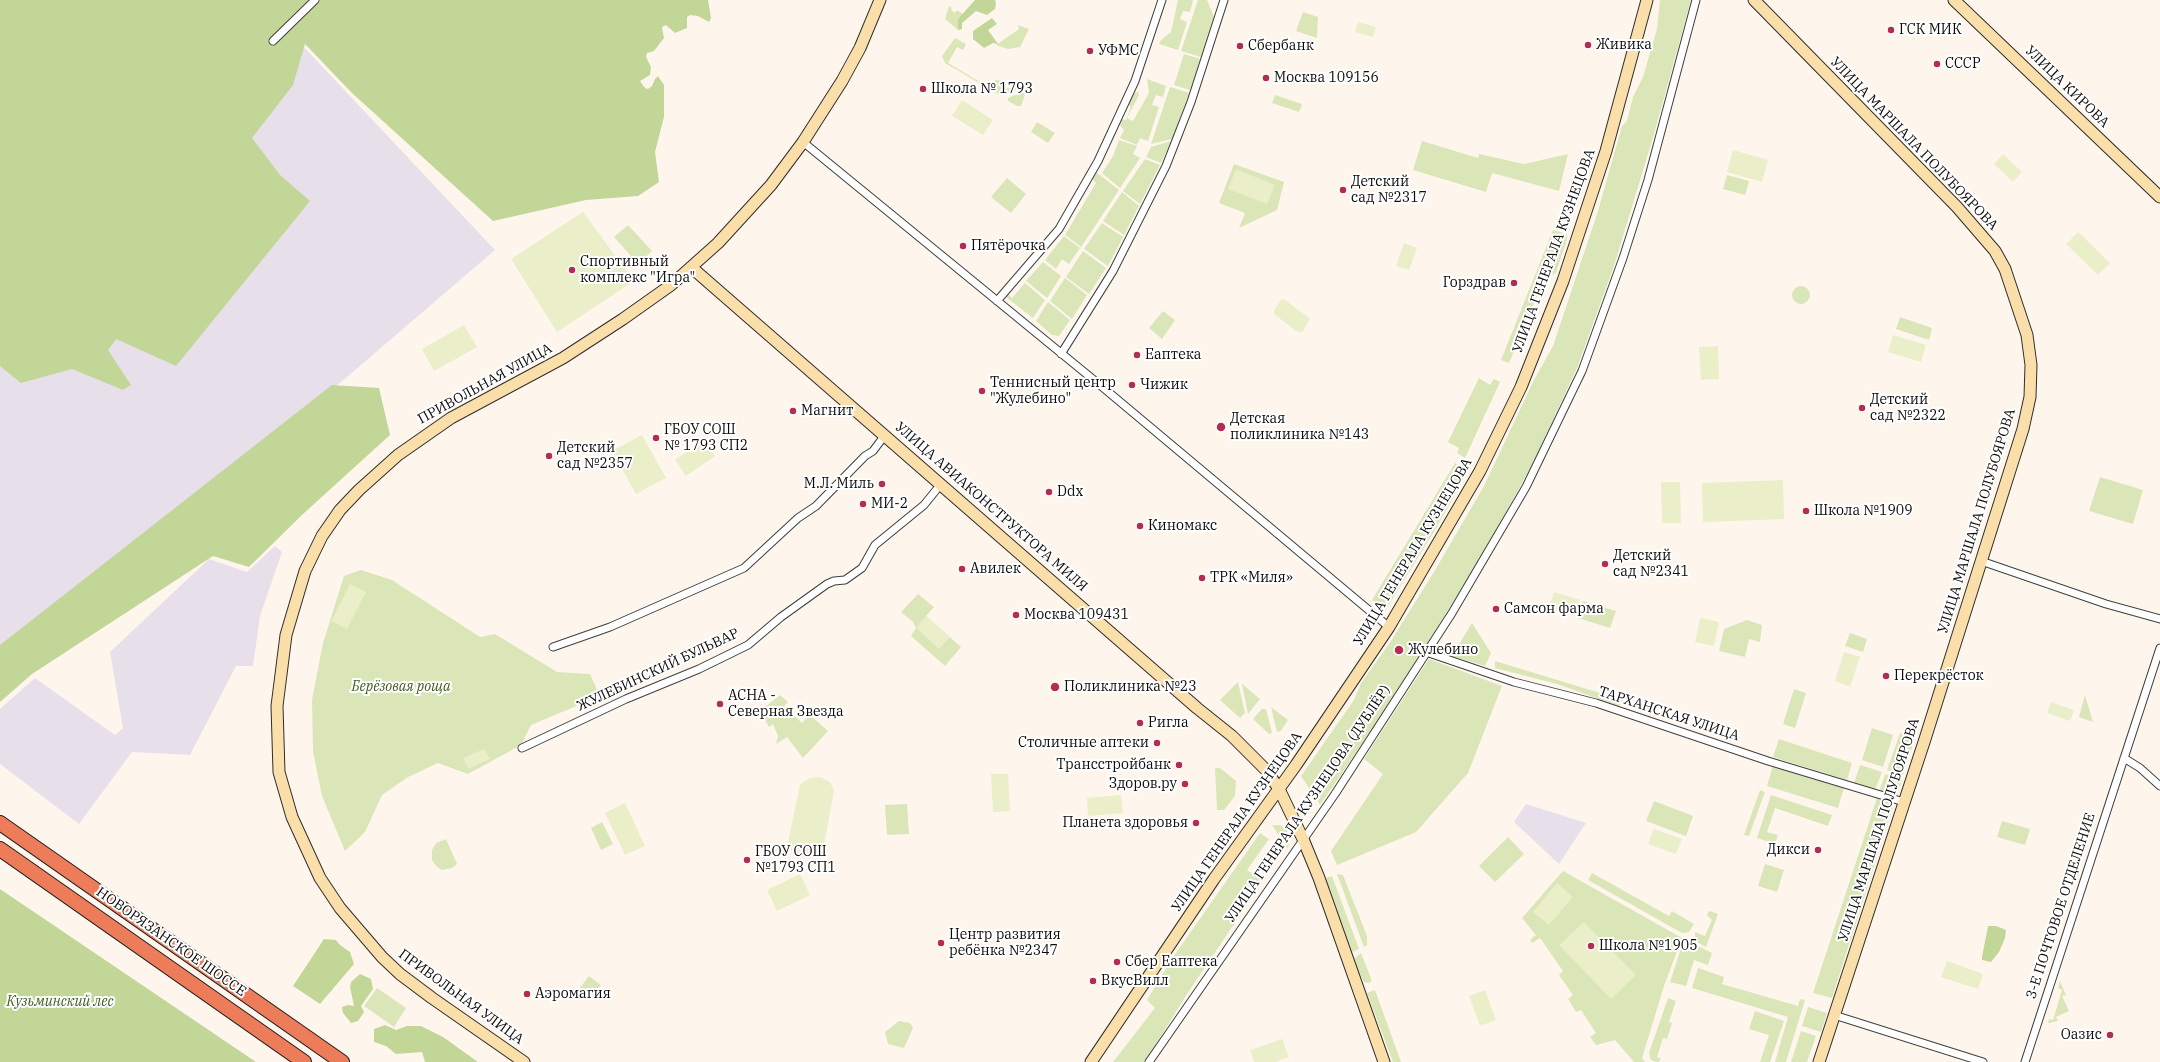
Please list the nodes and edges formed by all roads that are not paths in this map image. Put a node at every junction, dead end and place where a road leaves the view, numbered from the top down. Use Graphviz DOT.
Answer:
graph roads {
  1 [pos="316,0"];
  2 [pos="880,0"];
  3 [pos="1162,0"];
  4 [pos="1224,0"];
  5 [pos="1647,0"];
  6 [pos="1696,0"];
  7 [pos="1754,0"];
  8 [pos="1954,0"];
  9 [pos="273,41"];
  10 [pos="803,142"];
  11 [pos="2160,196"];
  12 [pos="691,267"];
  13 [pos="997,302"];
  14 [pos="1061,354"];
  15 [pos="885,435"];
  16 [pos="941,484"];
  17 [pos="1981,561"];
  18 [pos="2160,619"];
  19 [pos="1389,627"];
  20 [pos="553,647"];
  21 [pos="2160,648"];
  22 [pos="1426,652"];
  23 [pos="522,748"];
  24 [pos="2124,758"];
  25 [pos="2160,786"];
  26 [pos="1279,789"];
  27 [pos="1904,802"];
  28 [pos="0,823"];
  29 [pos="1303,839"];
  30 [pos="0,849"];
  31 [pos="1834,1015"];
  32 [pos="304,1062"];
  33 [pos="342,1062"];
  34 [pos="524,1062"];
  35 [pos="1091,1062"];
  36 [pos="1149,1062"];
  37 [pos="1384,1062"];
  38 [pos="1819,1062"];
  39 [pos="1983,1062"];
  40 [pos="2025,1062"];
  1 -- 9 [label="street"];
  2 -- 10 [label="main road, ПРИВОЛЬНАЯ УЛИЦА"];
  3 -- 13 [label="street"];
  4 -- 14 [label="street"];
  5 -- 19 [label="main road, УЛИЦА ГЕНЕРАЛА КУЗНЕЦОВА"];
  6 -- 22 [label="street, УЛИЦА ГЕНЕРАЛА КУЗНЕЦОВА (ДУБЛЁР)"];
  7 -- 17 [label="main road, УЛИЦА МАРШАЛА ПОЛУБОЯРОВА"];
  8 -- 11 [label="main road, УЛИЦА КИРОВА"];
  10 -- 12 [label="main road, ПРИВОЛЬНАЯ УЛИЦА"];
  10 -- 13 [label="street"];
  12 -- 15 [label="main road, УЛИЦА АВИАКОНСТРУКТОРА МИЛЯ"];
  12 -- 34 [label="main road, ПРИВОЛЬНАЯ УЛИЦА"];
  13 -- 14 [label="street"];
  14 -- 19 [label="street"];
  15 -- 16 [label="main road, УЛИЦА АВИАКОНСТРУКТОРА МИЛЯ"];
  15 -- 20 [label="street"];
  16 -- 23 [label="street, ЖУЛЕБИНСКИЙ БУЛЬВАР"];
  16 -- 26 [label="main road, УЛИЦА АВИАКОНСТРУКТОРА МИЛЯ"];
  17 -- 18 [label="street"];
  17 -- 27 [label="main road, УЛИЦА МАРШАЛА ПОЛУБОЯРОВА"];
  19 -- 26 [label="main road, УЛИЦА ГЕНЕРАЛА КУЗНЕЦОВА"];
  21 -- 24 [label="street, 3-Е ПОЧТОВОЕ ОТДЕЛЕНИЕ"];
  22 -- 27 [label="street, ТАРХАНСКАЯ УЛИЦА"];
  22 -- 29 [label="street, УЛИЦА ГЕНЕРАЛА КУЗНЕЦОВА (ДУБЛЁР)"];
  24 -- 25 [label="street"];
  24 -- 40 [label="street, 3-Е ПОЧТОВОЕ ОТДЕЛЕНИЕ"];
  26 -- 29 [label="main road, УЛИЦА АВИАКОНСТРУКТОРА МИЛЯ"];
  26 -- 35 [label="main road, УЛИЦА ГЕНЕРАЛА КУЗНЕЦОВА"];
  27 -- 31 [label="main road, УЛИЦА МАРШАЛА ПОЛУБОЯРОВА"];
  28 -- 33 [label="highway, НОВОРЯЗАНСКОЕ ШОССЕ"];
  29 -- 36 [label="street, УЛИЦА ГЕНЕРАЛА КУЗНЕЦОВА (ДУБЛЁР)"];
  29 -- 37 [label="main road, УЛИЦА АВИАКОНСТРУКТОРА МИЛЯ"];
  30 -- 32 [label="highway, НОВОРЯЗАНСКОЕ ШОССЕ"];
  31 -- 38 [label="main road, УЛИЦА МАРШАЛА ПОЛУБОЯРОВА"];
  31 -- 39 [label="street"];
}
